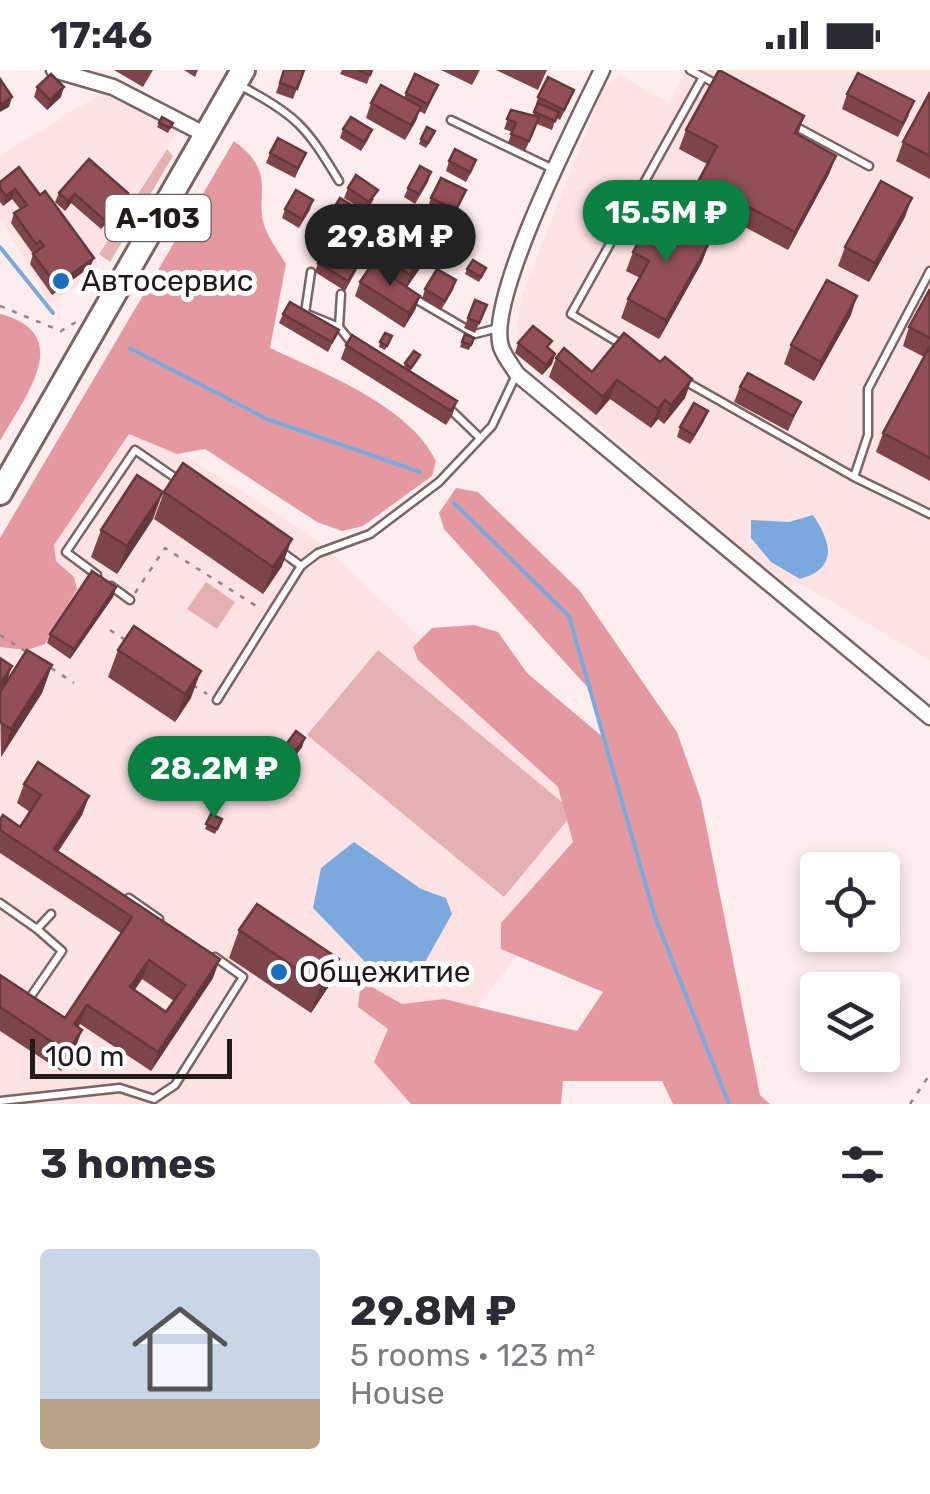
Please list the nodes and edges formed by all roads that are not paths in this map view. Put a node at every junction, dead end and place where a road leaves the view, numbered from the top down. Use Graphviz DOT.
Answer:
graph roads {
  1 [pos="54,70"];
  2 [pos="602,70"];
  3 [pos="690,70"];
  4 [pos="240,77"];
  5 [pos="704,77"];
  6 [pos="720,86"];
  7 [pos="451,120"];
  8 [pos="786,122"];
  9 [pos="206,135"];
  10 [pos="869,166"];
  11 [pos="554,170"];
  12 [pos="339,181"];
  13 [pos="930,271"];
  14 [pos="310,272"];
  15 [pos="400,289"];
  16 [pos="341,294"];
  17 [pos="338,327"];
  18 [pos="499,327"];
  19 [pos="364,352"];
  20 [pos="636,353"];
  21 [pos="669,372"];
  22 [pos="517,374"];
  23 [pos="442,400"];
  24 [pos="480,438"];
  25 [pos="854,476"];
  26 [pos="180,482"];
  27 [pos="0,493"];
  28 [pos="930,514"];
  29 [pos="271,545"];
  30 [pos="301,566"];
  31 [pos="130,600"];
  32 [pos="217,700"];
  33 [pos="930,717"];
  34 [pos="129,898"];
  35 [pos="0,903"];
  36 [pos="51,914"];
  37 [pos="162,920"];
  38 [pos="38,929"];
  39 [pos="210,954"];
  40 [pos="15,995"];
  41 [pos="0,1101"];
  1 -- 9 [label="street"];
  2 -- 11 [label="street"];
  3 -- 5 [label="lane"];
  4 -- 9 [label="main road, А-103"];
  4 -- 12 [label="lane"];
  5 -- 6 [label="lane"];
  5 -- 20 [label="lane"];
  7 -- 11 [label="lane"];
  8 -- 10 [label="lane"];
  9 -- 27 [label="main road, А-103"];
  11 -- 18 [label="street"];
  13 -- 25 [label="lane"];
  14 -- 17 [label="lane"];
  15 -- 18 [label="lane"];
  16 -- 17 [label="lane"];
  17 -- 19 [label="lane"];
  18 -- 22 [label="street"];
  21 -- 25 [label="lane"];
  22 -- 24 [label="lane"];
  22 -- 33 [label="street"];
  23 -- 24 [label="lane"];
  24 -- 30 [label="lane"];
  25 -- 28 [label="lane"];
  26 -- 31 [label="lane"];
  29 -- 30 [label="lane"];
  30 -- 32 [label="lane"];
  34 -- 37 [label="lane"];
  35 -- 38 [label="lane"];
  36 -- 38 [label="lane"];
  38 -- 40 [label="lane"];
  39 -- 41 [label="lane"];
}
